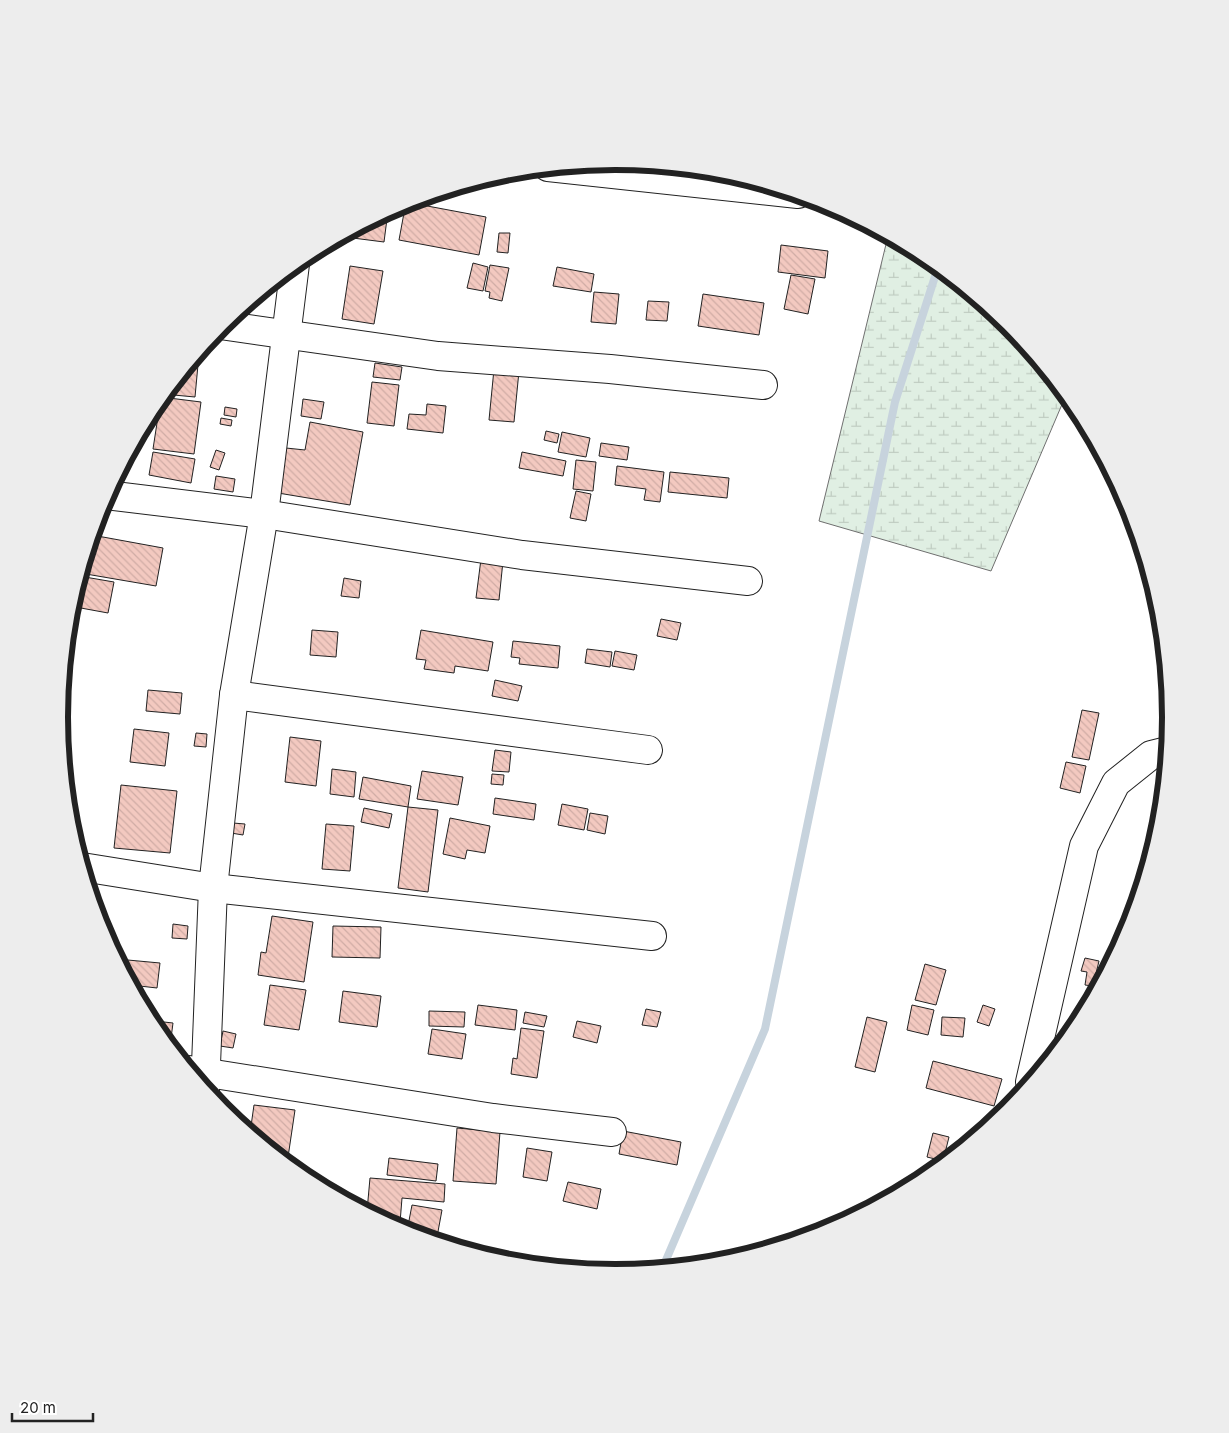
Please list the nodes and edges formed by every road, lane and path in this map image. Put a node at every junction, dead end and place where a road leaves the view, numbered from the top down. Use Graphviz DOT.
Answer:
graph roads {
  1 [pos="584,171"];
  2 [pos="763,190"];
  3 [pos="294,275"];
  4 [pos="232,327"];
  5 [pos="286,334"];
  6 [pos="763,385"];
  7 [pos="114,496"];
  8 [pos="264,514"];
  9 [pos="748,581"];
  10 [pos="234,695"];
  11 [pos="648,750"];
  12 [pos="1160,753"];
  13 [pos="90,869"];
  14 [pos="212,888"];
  15 [pos="652,936"];
  16 [pos="1033,1068"];
  17 [pos="200,1074"];
  18 [pos="205,1079"];
  19 [pos="612,1132"];
  1 -- 2 [label="street"];
  3 -- 5 [label="street"];
  4 -- 5 [label="street"];
  5 -- 6 [label="street"];
  5 -- 8 [label="street"];
  7 -- 8 [label="street"];
  8 -- 9 [label="street"];
  8 -- 10 [label="street"];
  10 -- 11 [label="street"];
  10 -- 14 [label="street"];
  12 -- 16 [label="street"];
  13 -- 14 [label="street"];
  14 -- 15 [label="street"];
  14 -- 17 [label="street"];
  18 -- 19 [label="street"];
}
